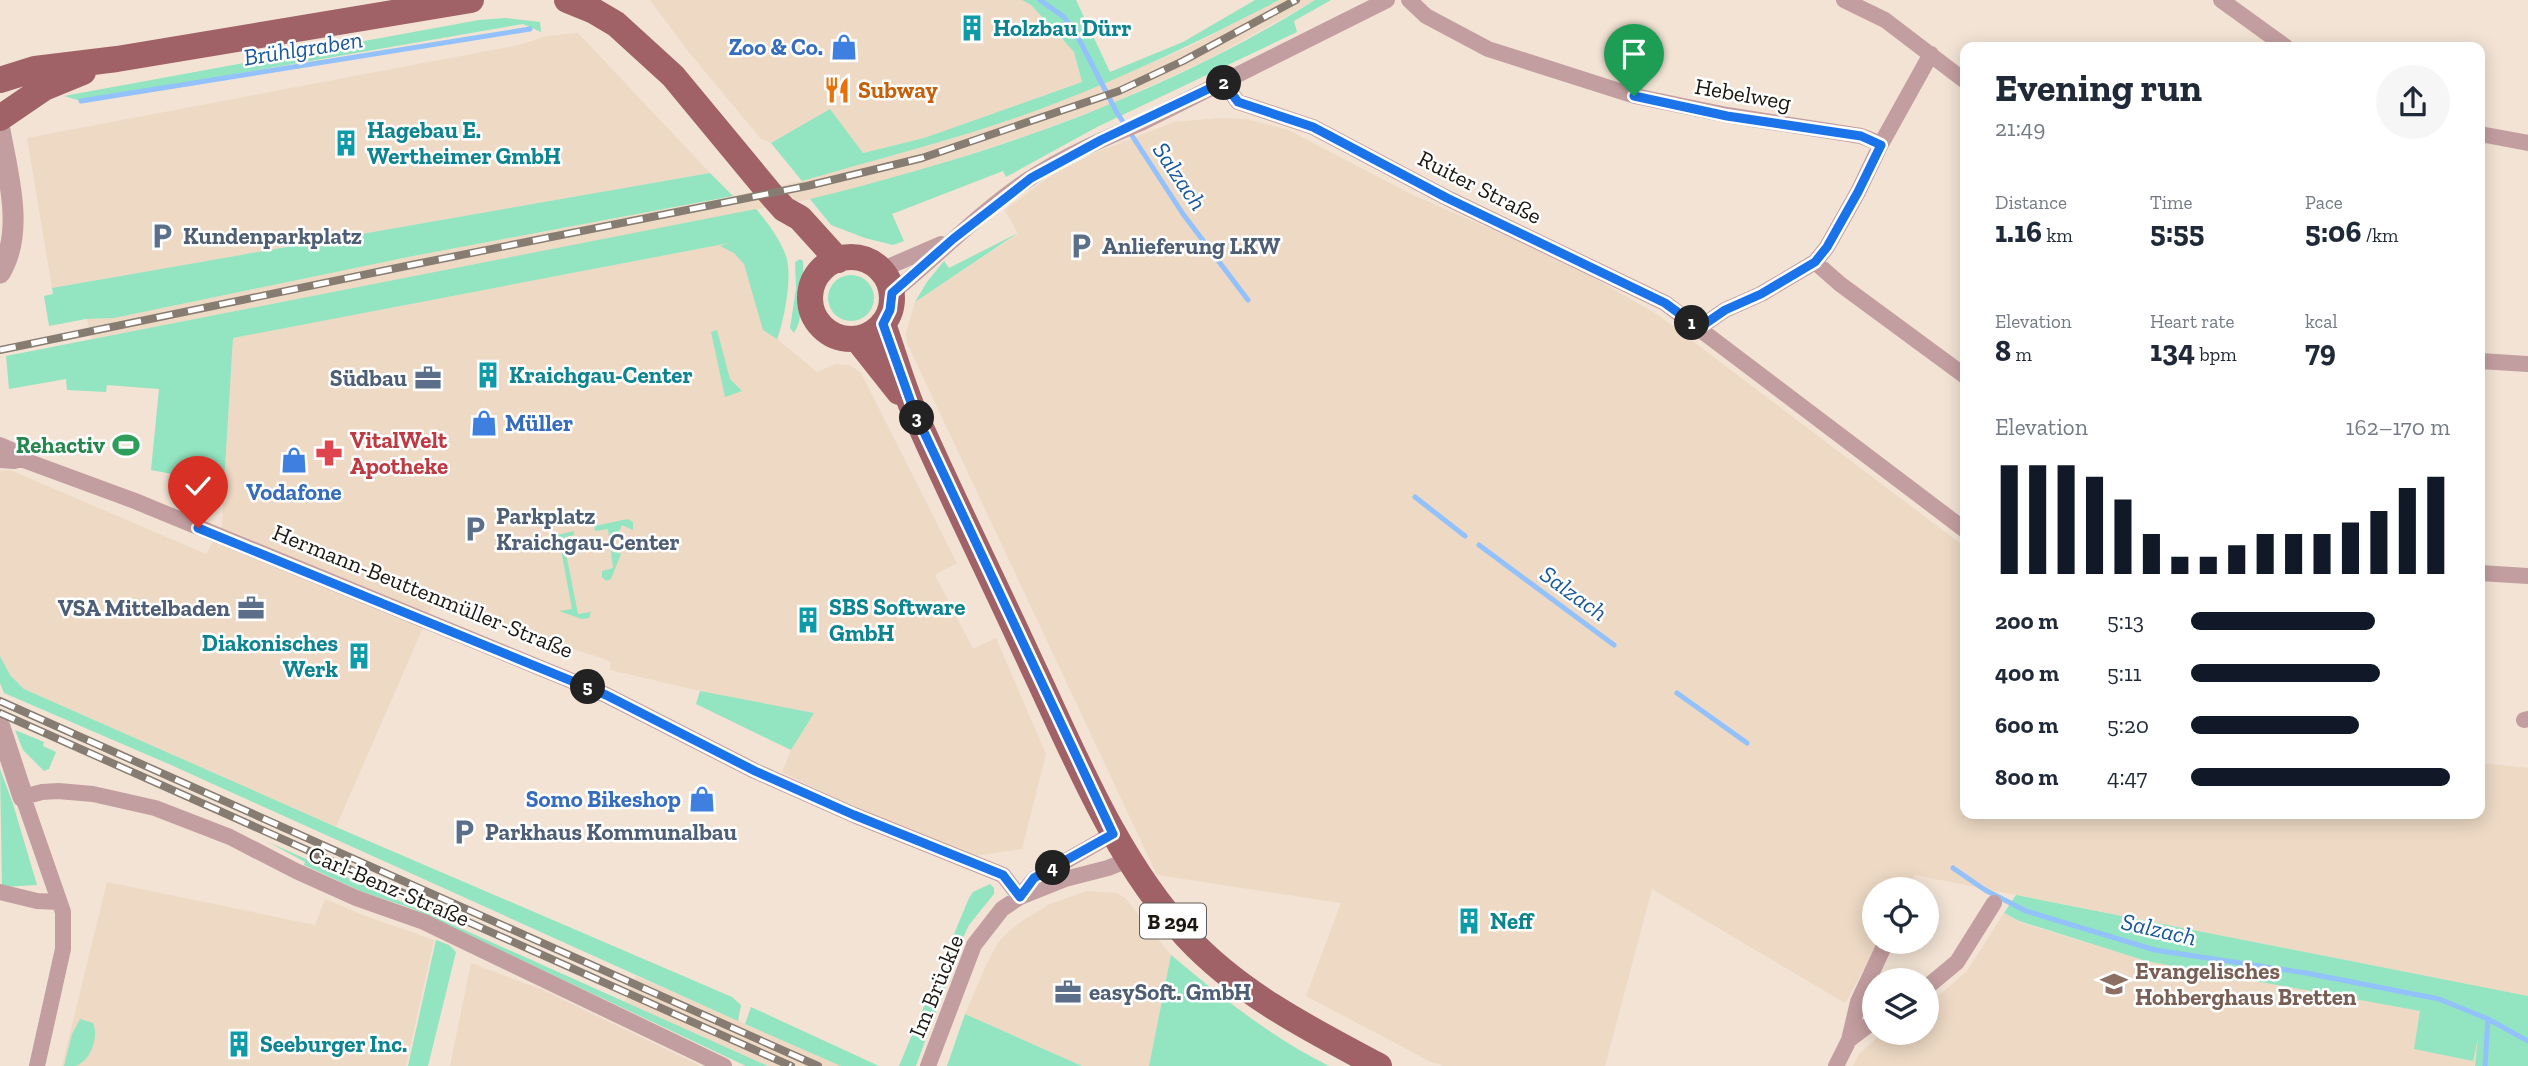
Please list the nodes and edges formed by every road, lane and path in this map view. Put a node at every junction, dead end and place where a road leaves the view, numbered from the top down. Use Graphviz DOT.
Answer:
graph roads {
  1 [pos="471,0"];
  2 [pos="567,0"];
  3 [pos="1387,0"];
  4 [pos="1409,0"];
  5 [pos="1844,0"];
  6 [pos="2221,0"];
  7 [pos="413,6"];
  8 [pos="2279,42"];
  9 [pos="1931,54"];
  10 [pos="117,59"];
  11 [pos="1960,77"];
  12 [pos="0,80"];
  13 [pos="1223,82"];
  14 [pos="0,118"];
  15 [pos="0,130"];
  16 [pos="2485,135"];
  17 [pos="2528,143"];
  18 [pos="1881,145"];
  19 [pos="5,184"];
  20 [pos="953,239"];
  21 [pos="1815,262"];
  22 [pos="829,266"];
  23 [pos="0,273"];
  24 [pos="886,282"];
  25 [pos="883,324"];
  26 [pos="1699,328"];
  27 [pos="857,339"];
  28 [pos="2485,361"];
  29 [pos="2528,364"];
  30 [pos="1960,372"];
  31 [pos="914,411"];
  32 [pos="0,445"];
  33 [pos="21,459"];
  34 [pos="0,460"];
  35 [pos="1960,526"];
  36 [pos="2485,573"];
  37 [pos="2528,576"];
  38 [pos="0,727"];
  39 [pos="23,797"];
  40 [pos="1113,834"];
  41 [pos="1128,860"];
  42 [pos="0,892"];
  43 [pos="1020,897"];
  44 [pos="59,902"];
  45 [pos="1994,903"];
  46 [pos="1880,954"];
  47 [pos="1939,977"];
  48 [pos="1862,1030"];
  49 [pos="1849,1040"];
  50 [pos="37,1066"];
  51 [pos="724,1066"];
  52 [pos="928,1066"];
  53 [pos="1379,1066"];
  54 [pos="1836,1066"];
  1 -- 7 [label="main road"];
  2 -- 22 [label="main road"];
  3 -- 13 [label="street"];
  4 -- 18 [label="street, Hebelweg"];
  5 -- 9 [label="street"];
  6 -- 8 [label="street"];
  7 -- 10 [label="main road"];
  9 -- 11 [label="street"];
  9 -- 18 [label="street"];
  10 -- 12 [label="main road"];
  10 -- 14 [label="main road"];
  13 -- 20 [label="street"];
  13 -- 26 [label="street, Ruiter Straße"];
  15 -- 19 [label="street"];
  16 -- 17 [label="street"];
  18 -- 21 [label="street"];
  19 -- 23 [label="street"];
  20 -- 24 [label="street"];
  20 -- 24 [label="street"];
  21 -- 26 [label="street"];
  21 -- 30 [label="street"];
  22 -- 24 [label="main road"];
  22 -- 27 [label="main road"];
  24 -- 25 [label="main road"];
  25 -- 27 [label="main road"];
  25 -- 31 [label="main road, B 294"];
  26 -- 35 [label="street, Ruiter Straße"];
  27 -- 31 [label="main road, B 294"];
  28 -- 29 [label="street"];
  31 -- 40 [label="main road, B 294"];
  32 -- 33 [label="street, Hermann-Beuttenmüller-Straße"];
  33 -- 34 [label="street, Hermann-Beuttenmüller-Straße"];
  33 -- 43 [label="street, Hermann-Beuttenmüller-Straße"];
  36 -- 37 [label="street"];
  38 -- 39 [label="street"];
  39 -- 44 [label="street"];
  39 -- 51 [label="street, Carl-Benz-Straße"];
  40 -- 41 [label="main road, B 294"];
  40 -- 43 [label="street, Im Brückle"];
  41 -- 43 [label="street, Im Brückle"];
  41 -- 53 [label="main road, B 294"];
  42 -- 44 [label="street"];
  43 -- 52 [label="street, Im Brückle"];
  44 -- 50 [label="street"];
  45 -- 47 [label="street"];
  46 -- 49 [label="street"];
  48 -- 49 [label="street"];
  49 -- 54 [label="street"];
}
